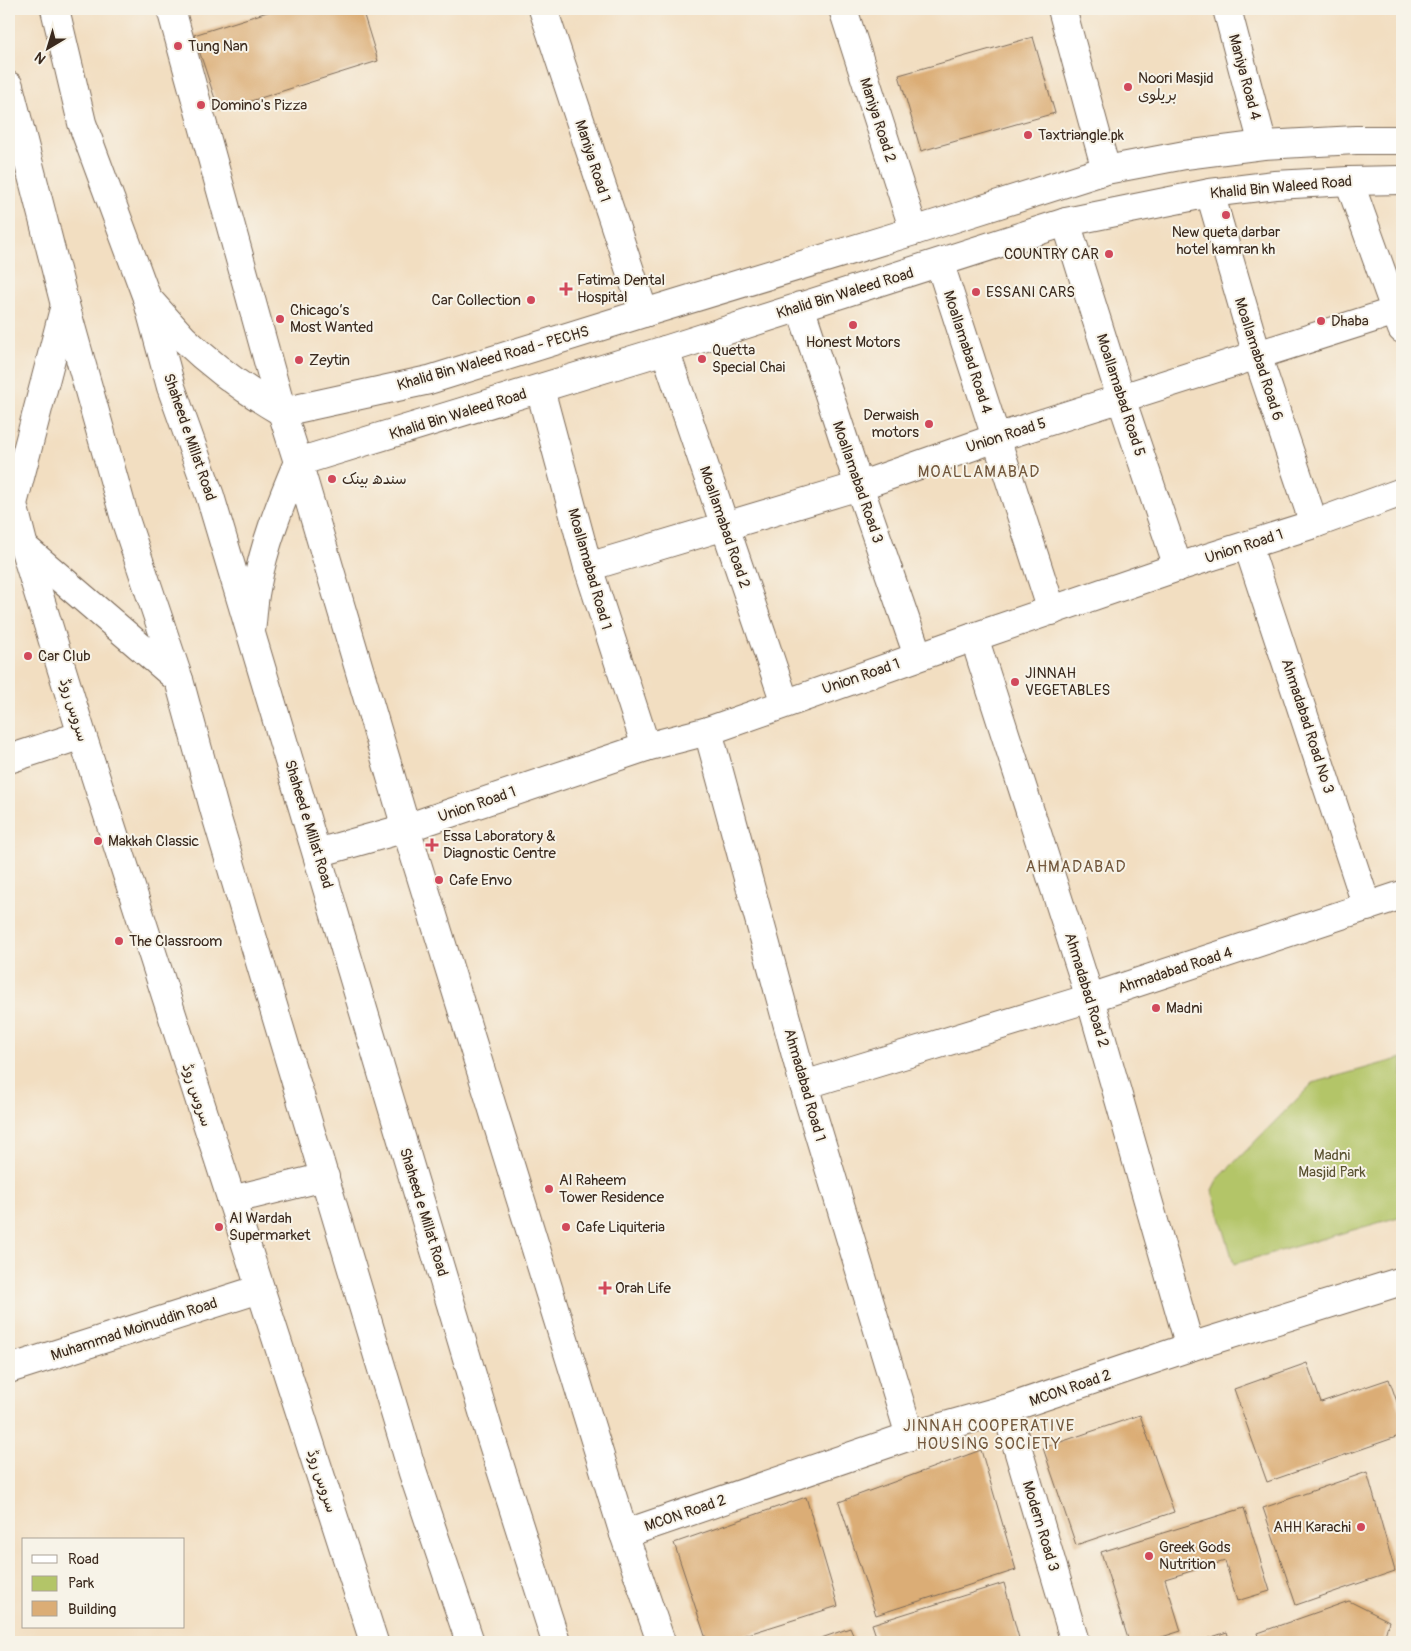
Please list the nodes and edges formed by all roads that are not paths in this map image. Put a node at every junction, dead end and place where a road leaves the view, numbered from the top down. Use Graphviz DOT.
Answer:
graph roads {
  1 [pos="54,9"];
  2 [pos="171,9"];
  3 [pos="544,9"];
  4 [pos="843,9"];
  5 [pos="1062,9"];
  6 [pos="1227,9"];
  7 [pos="9,86"];
  8 [pos="1402,140"];
  9 [pos="1263,146"];
  10 [pos="1106,170"];
  11 [pos="1349,180"];
  12 [pos="1402,180"];
  13 [pos="1210,193"];
  14 [pos="1066,222"];
  15 [pos="914,231"];
  16 [pos="940,264"];
  17 [pos="147,298"];
  18 [pos="65,305"];
  19 [pos="800,306"];
  20 [pos="644,313"];
  21 [pos="1399,320"];
  22 [pos="665,350"];
  23 [pos="1257,356"];
  24 [pos="429,380"];
  25 [pos="540,389"];
  26 [pos="1121,398"];
  27 [pos="282,412"];
  28 [pos="442,419"];
  29 [pos="996,438"];
  30 [pos="298,462"];
  31 [pos="859,486"];
  32 [pos="1402,492"];
  33 [pos="10,500"];
  34 [pos="1314,524"];
  35 [pos="725,527"];
  36 [pos="1248,546"];
  37 [pos="16,549"];
  38 [pos="588,567"];
  39 [pos="1178,567"];
  40 [pos="1052,611"];
  41 [pos="251,632"];
  42 [pos="974,636"];
  43 [pos="918,656"];
  44 [pos="179,680"];
  45 [pos="785,703"];
  46 [pos="708,731"];
  47 [pos="82,735"];
  48 [pos="646,747"];
  49 [pos="9,759"];
  50 [pos="406,828"];
  51 [pos="317,853"];
  52 [pos="1402,895"];
  53 [pos="1367,907"];
  54 [pos="1090,998"];
  55 [pos="804,1085"];
  56 [pos="325,1177"];
  57 [pos="231,1200"];
  58 [pos="1402,1282"];
  59 [pos="260,1289"];
  60 [pos="1190,1347"];
  61 [pos="9,1369"];
  62 [pos="1006,1409"];
  63 [pos="910,1436"];
  64 [pos="624,1534"];
  65 [pos="374,1642"];
  66 [pos="470,1642"];
  67 [pos="556,1642"];
  68 [pos="661,1642"];
  69 [pos="1075,1642"];
  1 -- 17 [label="street, Shaheed e Millat Road"];
  2 -- 27 [label="street"];
  3 -- 20 [label="street, Maniya Road 1"];
  4 -- 15 [label="street, Maniya Road 2"];
  5 -- 10 [label="street"];
  6 -- 9 [label="street, Maniya Road 4"];
  7 -- 18 [label="street"];
  8 -- 9 [label="street"];
  9 -- 10 [label="street"];
  10 -- 15 [label="street"];
  11 -- 12 [label="street, Khalid Bin Waleed Road"];
  11 -- 13 [label="street, Khalid Bin Waleed Road"];
  11 -- 21 [label="street"];
  13 -- 14 [label="street, Khalid Bin Waleed Road"];
  13 -- 23 [label="street, Moallamabad Road 6"];
  14 -- 16 [label="street, Khalid Bin Waleed Road"];
  14 -- 26 [label="street, Moallamabad Road 5"];
  15 -- 20 [label="street"];
  16 -- 19 [label="street, Khalid Bin Waleed Road"];
  16 -- 29 [label="street, Moallamabad Road 4"];
  17 -- 27 [label="street"];
  17 -- 41 [label="street, Shaheed e Millat Road"];
  18 -- 33 [label="street"];
  18 -- 44 [label="street"];
  19 -- 22 [label="street, Khalid Bin Waleed Road"];
  19 -- 31 [label="street, Moallamabad Road 3"];
  20 -- 24 [label="street, Khalid Bin Waleed Road - PECHS"];
  21 -- 23 [label="street, Union Road 5"];
  22 -- 25 [label="street, Khalid Bin Waleed Road"];
  22 -- 35 [label="street, Moallamabad Road 2"];
  23 -- 26 [label="street, Union Road 5"];
  23 -- 34 [label="street, Moallamabad Road 6"];
  24 -- 27 [label="street, Khalid Bin Waleed Road - PECHS"];
  24 -- 28 [label="street"];
  25 -- 28 [label="street, Khalid Bin Waleed Road"];
  25 -- 38 [label="street, Moallamabad Road 1"];
  26 -- 29 [label="street, Union Road 5"];
  26 -- 39 [label="street, Moallamabad Road 5"];
  27 -- 30 [label="street"];
  28 -- 30 [label="street, Khalid Bin Waleed Road"];
  29 -- 31 [label="street, Union Road 5"];
  29 -- 40 [label="street, Moallamabad Road 4"];
  30 -- 41 [label="street"];
  30 -- 50 [label="street"];
  31 -- 35 [label="street, Union Road 5"];
  31 -- 43 [label="street, Moallamabad Road 3"];
  32 -- 34 [label="street, Union Road 1"];
  33 -- 37 [label="street, سروس روڈ"];
  34 -- 36 [label="street, Union Road 1"];
  35 -- 38 [label="street, Union Road 5"];
  35 -- 45 [label="street, Moallamabad Road 2"];
  36 -- 39 [label="street, Union Road 1"];
  36 -- 53 [label="street, Ahmadabad Road No 3"];
  37 -- 44 [label="street"];
  37 -- 47 [label="street, سروس روڈ"];
  38 -- 48 [label="street, Moallamabad Road 1"];
  39 -- 40 [label="street, Union Road 1"];
  40 -- 42 [label="street, Union Road 1"];
  41 -- 51 [label="street, Shaheed e Millat Road"];
  42 -- 43 [label="street, Union Road 1"];
  42 -- 54 [label="street, Ahmadabad Road 2"];
  43 -- 45 [label="street, Union Road 1"];
  44 -- 56 [label="street"];
  45 -- 46 [label="street, Union Road 1"];
  46 -- 48 [label="street, Union Road 1"];
  46 -- 55 [label="street, Ahmadabad Road 1"];
  47 -- 49 [label="street"];
  47 -- 57 [label="street, سروس روڈ"];
  48 -- 50 [label="street, Union Road 1"];
  50 -- 51 [label="street, Union Road 1"];
  50 -- 64 [label="street"];
  51 -- 67 [label="street, Shaheed e Millat Road"];
  52 -- 53 [label="street, Ahmadabad Road 4"];
  53 -- 54 [label="street, Ahmadabad Road 4"];
  54 -- 55 [label="street, Ahmadabad Road 4"];
  54 -- 60 [label="street, Ahmadabad Road 2"];
  55 -- 63 [label="street, Ahmadabad Road 1"];
  56 -- 57 [label="street"];
  56 -- 66 [label="street"];
  57 -- 59 [label="street, سروس روڈ"];
  58 -- 60 [label="street, MCON Road 2"];
  59 -- 61 [label="street, Muhammad Moinuddin Road"];
  59 -- 65 [label="street, سروس روڈ"];
  60 -- 62 [label="street, MCON Road 2"];
  62 -- 63 [label="street, MCON Road 2"];
  62 -- 69 [label="street, Modern Road 3"];
  63 -- 64 [label="street, MCON Road 2"];
  64 -- 68 [label="street"];
}
